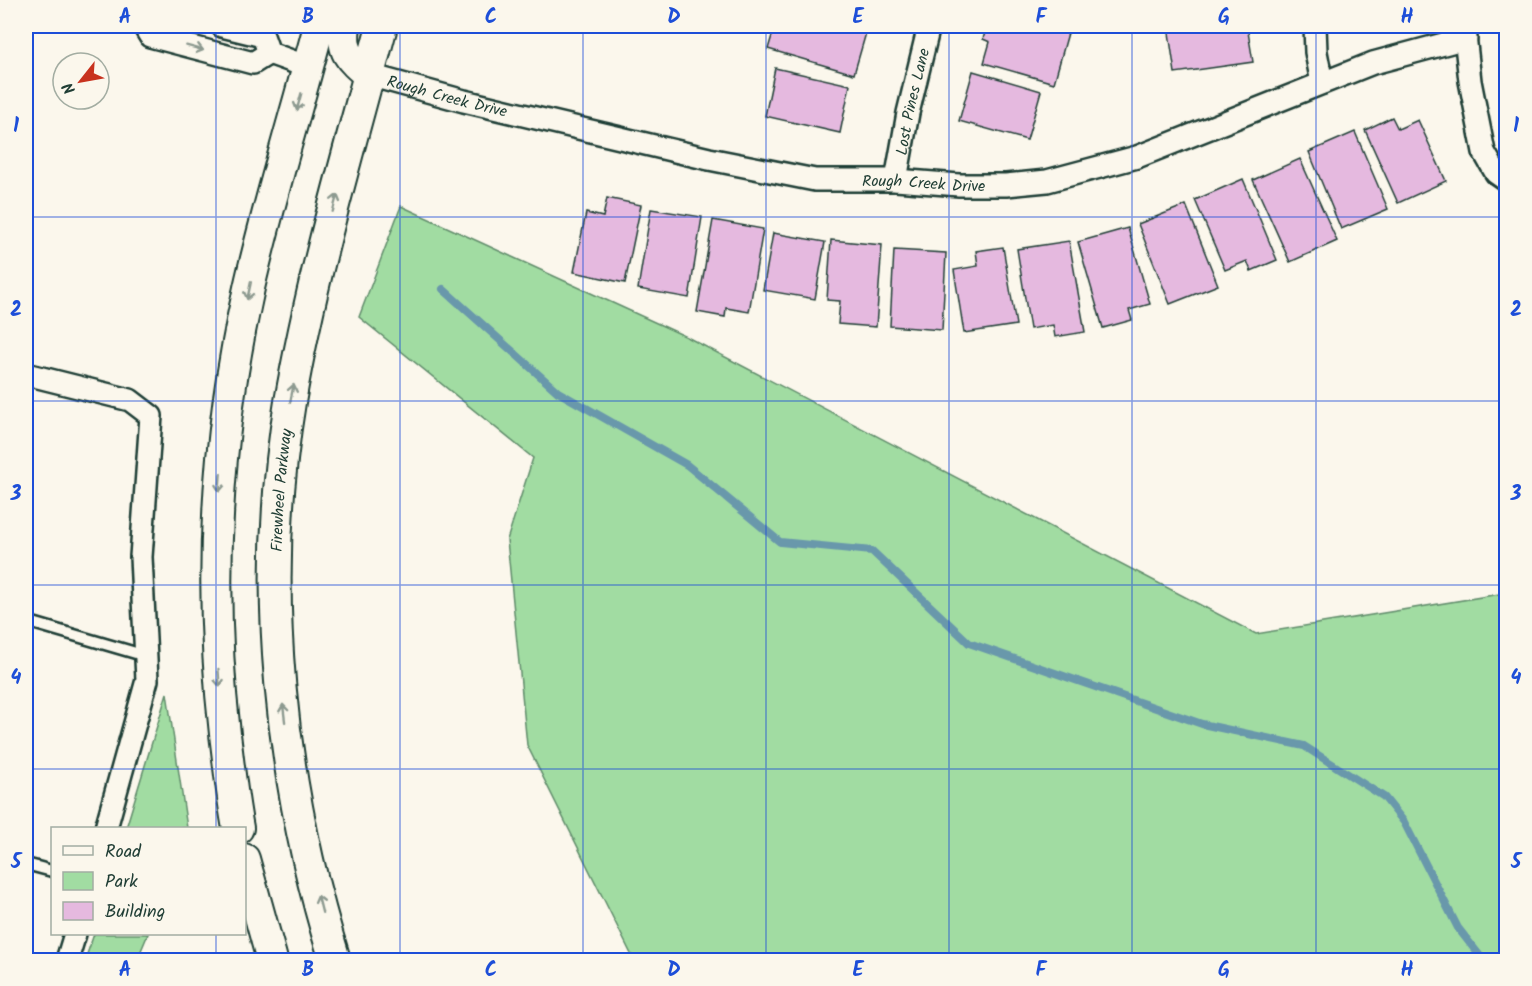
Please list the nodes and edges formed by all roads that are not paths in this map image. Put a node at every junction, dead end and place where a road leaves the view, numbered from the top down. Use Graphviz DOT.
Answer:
graph roads {
  1 [pos="144,26"];
  2 [pos="222,26"];
  3 [pos="319,26"];
  4 [pos="345,26"];
  5 [pos="382,26"];
  6 [pos="929,26"];
  7 [pos="1315,26"];
  8 [pos="1465,32"];
  9 [pos="269,53"];
  10 [pos="308,67"];
  11 [pos="369,75"];
  12 [pos="1322,83"];
  13 [pos="1501,176"];
  14 [pos="896,180"];
  15 [pos="26,374"];
  16 [pos="26,621"];
  17 [pos="146,656"];
  18 [pos="106,827"];
  19 [pos="238,827"];
  20 [pos="26,864"];
  21 [pos="246,866"];
  22 [pos="51,871"];
  23 [pos="74,935"];
  24 [pos="67,960"];
  25 [pos="272,960"];
  26 [pos="335,960"];
  1 -- 9 [label="street, one-way"];
  2 -- 9 [label="street"];
  3 -- 10 [label="main road"];
  4 -- 11 [label="main road"];
  5 -- 11 [label="main road, Firewheel Parkway"];
  6 -- 14 [label="street, Lost Pines Lane"];
  7 -- 12 [label="street"];
  8 -- 12 [label="street, Rough Creek Drive"];
  8 -- 13 [label="street"];
  9 -- 10 [label="street"];
  10 -- 19 [label="main road, one-way"];
  11 -- 14 [label="street, Rough Creek Drive"];
  26 -- 11 [label="main road, Firewheel Parkway, one-way"];
  12 -- 14 [label="street, Rough Creek Drive"];
  15 -- 17 [label="street"];
  16 -- 17 [label="lane"];
  17 -- 18 [label="street"];
  20 -- 22 [label="lane"];
  21 -- 25 [label="main road"];
  23 -- 24 [label="street"];
}
